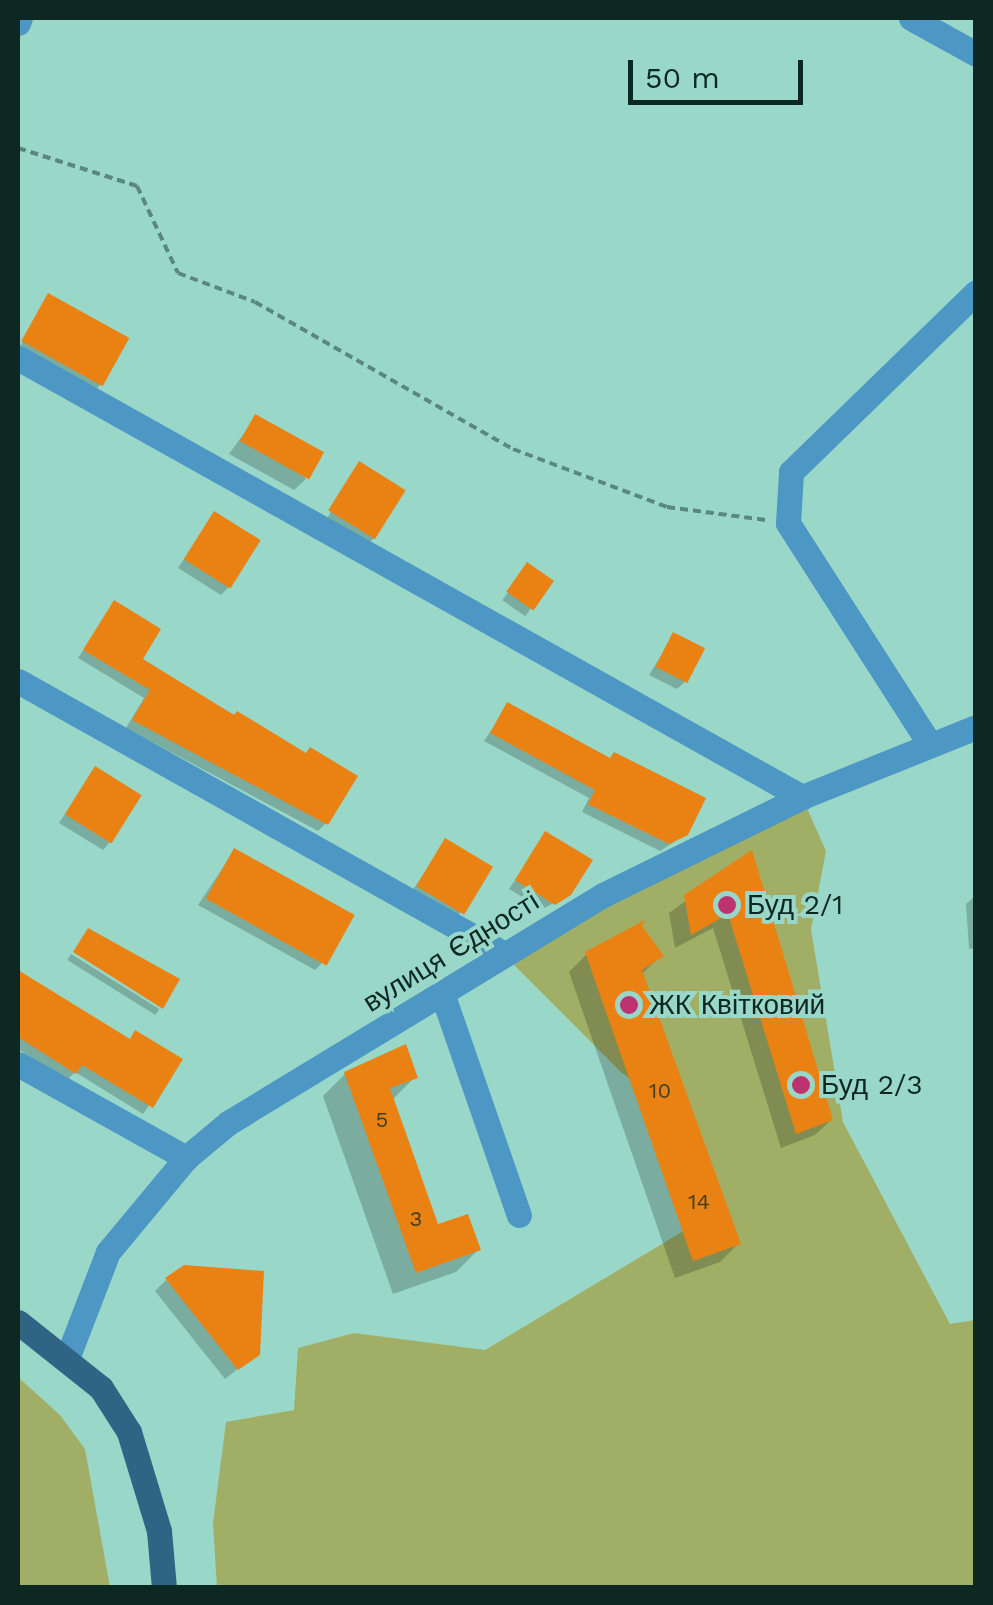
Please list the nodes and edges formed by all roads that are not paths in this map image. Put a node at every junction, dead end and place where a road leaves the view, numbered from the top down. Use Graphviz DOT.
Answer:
graph roads {
  1 [pos="910,18"];
  2 [pos="976,54"];
  3 [pos="976,292"];
  4 [pos="18,358"];
  5 [pos="18,681"];
  6 [pos="976,727"];
  7 [pos="929,742"];
  8 [pos="802,797"];
  9 [pos="501,952"];
  10 [pos="442,993"];
  11 [pos="18,1064"];
  12 [pos="186,1158"];
  13 [pos="519,1215"];
  14 [pos="18,1322"];
  15 [pos="68,1356"];
  16 [pos="164,1588"];
  1 -- 2 [label="street"];
  3 -- 7 [label="street"];
  4 -- 8 [label="street"];
  5 -- 9 [label="street"];
  6 -- 7 [label="street, вулиця Єдності"];
  7 -- 8 [label="street, вулиця Єдності"];
  8 -- 9 [label="street, вулиця Єдності"];
  9 -- 10 [label="street, вулиця Єдності"];
  10 -- 12 [label="street, вулиця Єдності"];
  10 -- 13 [label="street"];
  11 -- 12 [label="street"];
  12 -- 15 [label="street, вулиця Єдності"];
  14 -- 15 [label="main road"];
  15 -- 16 [label="main road"];
}
